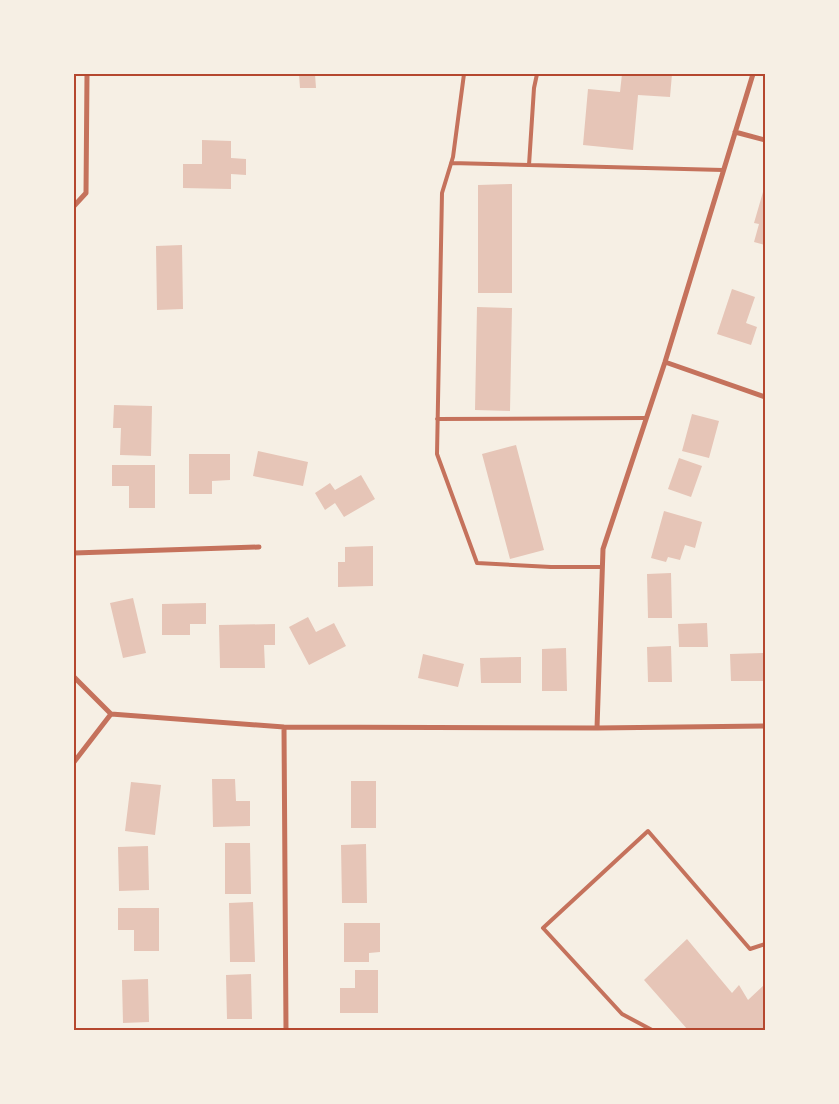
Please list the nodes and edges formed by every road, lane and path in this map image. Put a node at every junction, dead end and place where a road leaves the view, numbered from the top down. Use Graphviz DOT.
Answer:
graph roads {
  1 [pos="87,74"];
  2 [pos="464,74"];
  3 [pos="537,74"];
  4 [pos="752,74"];
  5 [pos="735,132"];
  6 [pos="765,140"];
  7 [pos="451,163"];
  8 [pos="529,166"];
  9 [pos="723,170"];
  10 [pos="74,206"];
  11 [pos="665,362"];
  12 [pos="765,397"];
  13 [pos="646,418"];
  14 [pos="438,419"];
  15 [pos="259,547"];
  16 [pos="74,553"];
  17 [pos="602,567"];
  18 [pos="74,677"];
  19 [pos="111,714"];
  20 [pos="765,726"];
  21 [pos="284,727"];
  22 [pos="597,728"];
  23 [pos="74,762"];
  24 [pos="765,944"];
  25 [pos="286,1030"];
  26 [pos="652,1030"];
  1 -- 10 [label="street"];
  2 -- 7 [label="lane"];
  3 -- 8 [label="lane"];
  4 -- 5 [label="street"];
  5 -- 6 [label="street"];
  5 -- 9 [label="street"];
  7 -- 8 [label="lane"];
  7 -- 14 [label="lane"];
  8 -- 9 [label="lane"];
  9 -- 11 [label="street"];
  11 -- 12 [label="street"];
  11 -- 13 [label="street"];
  13 -- 14 [label="lane"];
  13 -- 17 [label="street"];
  14 -- 17 [label="lane"];
  15 -- 16 [label="street"];
  17 -- 22 [label="street"];
  18 -- 19 [label="street"];
  19 -- 21 [label="street"];
  19 -- 23 [label="street"];
  20 -- 22 [label="street"];
  21 -- 22 [label="street"];
  21 -- 25 [label="street"];
  24 -- 26 [label="lane"];
}
